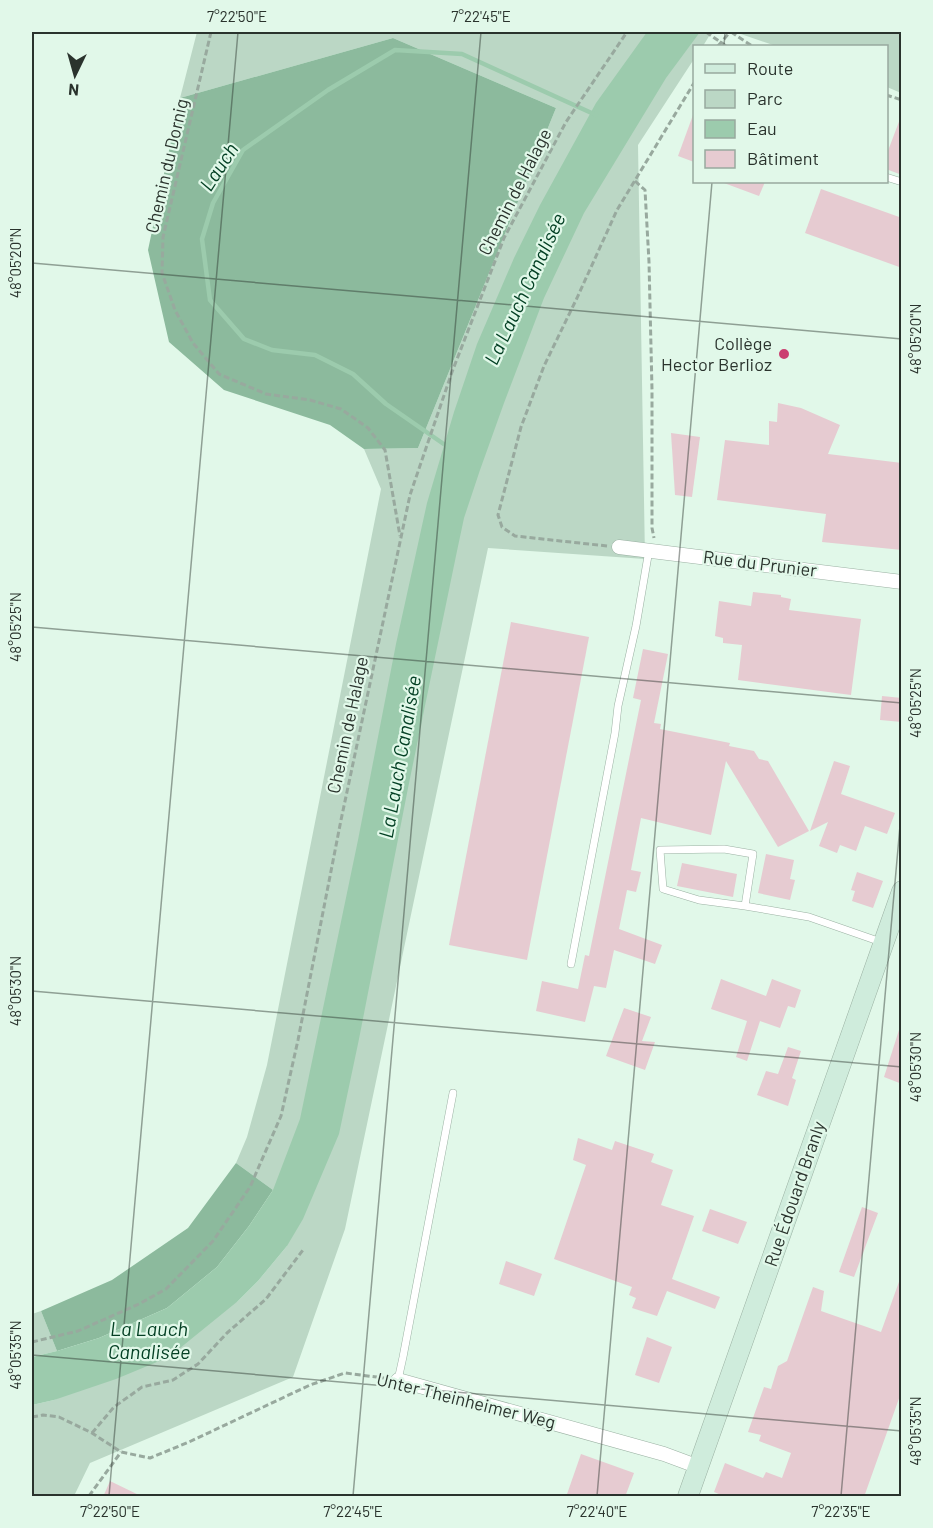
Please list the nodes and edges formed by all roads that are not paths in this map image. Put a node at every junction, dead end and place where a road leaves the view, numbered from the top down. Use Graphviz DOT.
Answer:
graph roads {
  1 [pos="619,547"];
  2 [pos="652,551"];
  3 [pos="902,582"];
  4 [pos="902,891"];
  5 [pos="745,906"];
  6 [pos="884,942"];
  7 [pos="571,964"];
  8 [pos="453,1093"];
  9 [pos="398,1380"];
  10 [pos="699,1467"];
  11 [pos="688,1497"];
  1 -- 2 [label="street, Rue du Prunier"];
  2 -- 3 [label="street, Rue du Prunier"];
  2 -- 7 [label="lane"];
  4 -- 6 [label="street, Rue Édouard Branly"];
  5 -- 5 [label="lane"];
  5 -- 6 [label="lane"];
  6 -- 10 [label="street, Rue Édouard Branly"];
  8 -- 9 [label="lane"];
  9 -- 10 [label="street, Unter Theinheimer Weg"];
  10 -- 11 [label="street, Rue Édouard Branly"];
}
